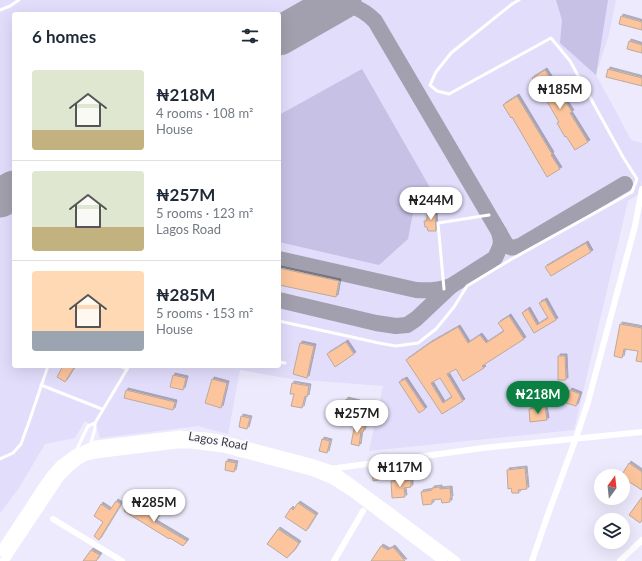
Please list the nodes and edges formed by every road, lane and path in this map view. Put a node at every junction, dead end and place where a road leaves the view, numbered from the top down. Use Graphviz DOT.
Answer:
graph roads {
  1 [pos="19,0"];
  2 [pos="519,0"];
  3 [pos="0,10"];
  4 [pos="642,189"];
  5 [pos="489,216"];
  6 [pos="635,226"];
  7 [pos="642,228"];
  8 [pos="444,289"];
  9 [pos="281,321"];
  10 [pos="281,362"];
  11 [pos="285,363"];
  12 [pos="47,368"];
  13 [pos="128,368"];
  14 [pos="41,386"];
  15 [pos="102,409"];
  16 [pos="94,423"];
  17 [pos="642,432"];
  18 [pos="576,438"];
  19 [pos="89,448"];
  20 [pos="75,454"];
  21 [pos="0,459"];
  22 [pos="328,469"];
  23 [pos="363,511"];
  24 [pos="53,519"];
  25 [pos="642,540"];
  26 [pos="0,552"];
  27 [pos="4,561"];
  28 [pos="122,561"];
  29 [pos="334,561"];
  30 [pos="443,561"];
  31 [pos="456,561"];
  32 [pos="532,561"];
  33 [pos="620,561"];
  1 -- 3 [label="lane"];
  2 -- 9 [label="lane"];
  4 -- 6 [label="street"];
  5 -- 8 [label="lane"];
  6 -- 7 [label="street"];
  6 -- 18 [label="street"];
  10 -- 11 [label="lane"];
  12 -- 14 [label="lane"];
  13 -- 15 [label="lane"];
  14 -- 15 [label="lane"];
  14 -- 21 [label="lane"];
  15 -- 16 [label="lane"];
  16 -- 19 [label="lane"];
  16 -- 20 [label="lane"];
  17 -- 18 [label="street"];
  18 -- 22 [label="street"];
  18 -- 32 [label="street"];
  19 -- 20 [label="main road, Lagos Road"];
  19 -- 22 [label="main road, Lagos Road"];
  20 -- 26 [label="main road, Lagos Road"];
  22 -- 31 [label="main road, Lagos Road"];
  23 -- 29 [label="street"];
  24 -- 28 [label="street"];
  25 -- 33 [label="street"];
  27 -- 30 [label="main road, Lagos Road"];
}
